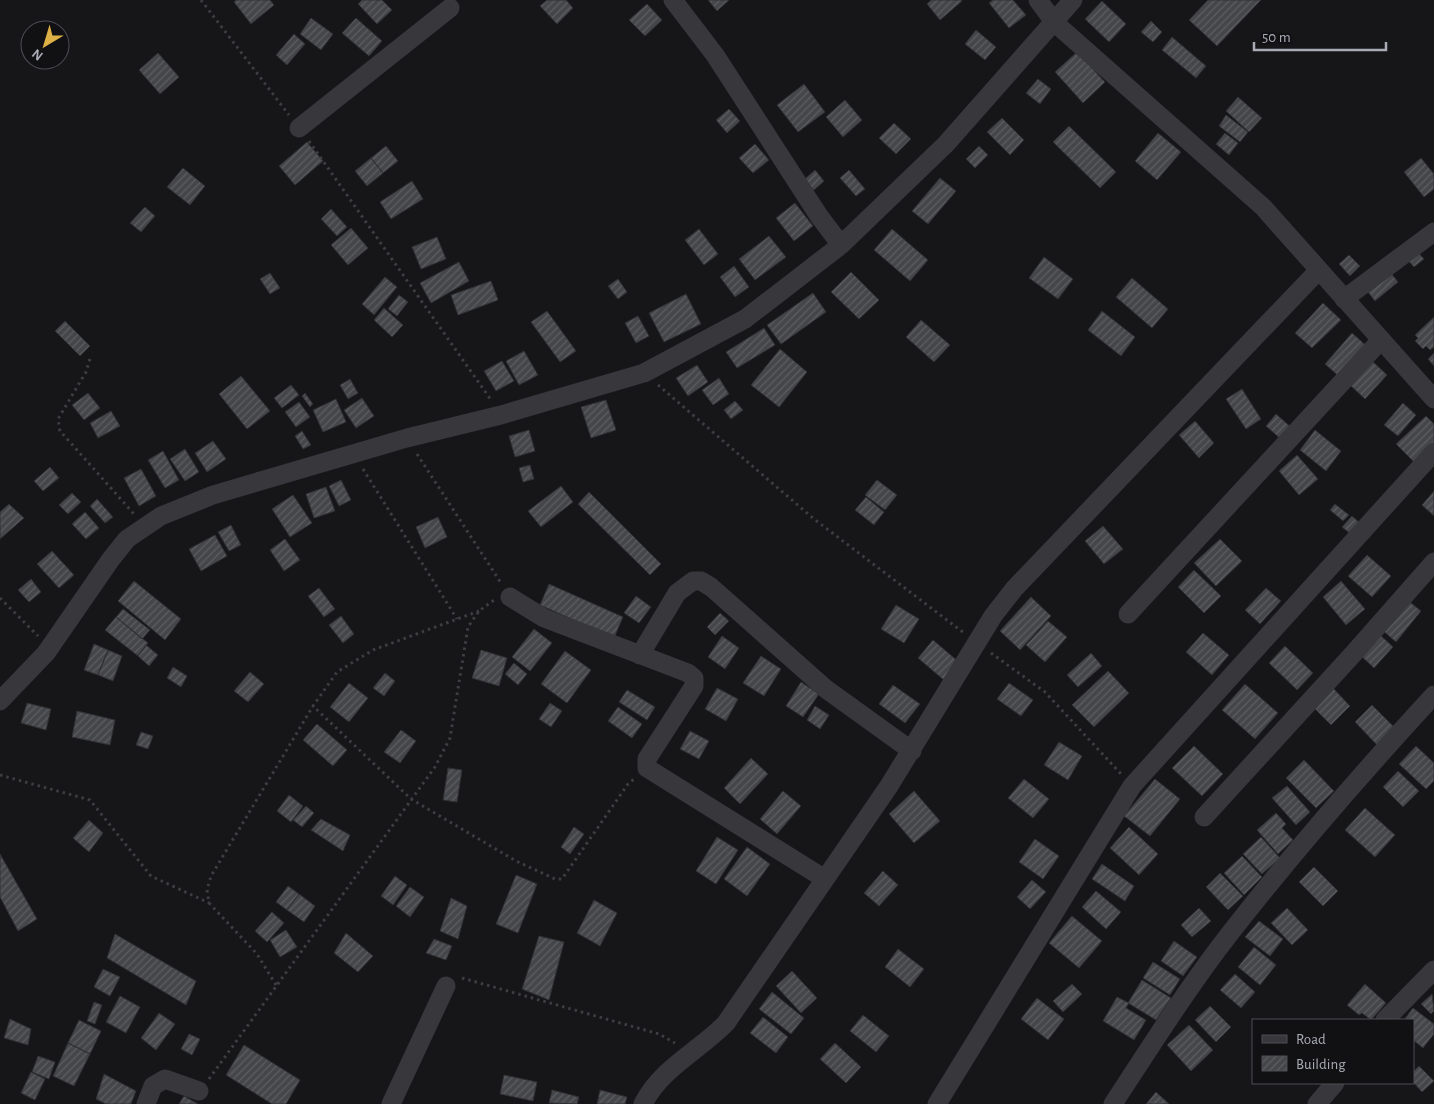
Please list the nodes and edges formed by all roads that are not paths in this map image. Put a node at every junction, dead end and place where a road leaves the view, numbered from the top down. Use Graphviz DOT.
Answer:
graph roads {
  1 [pos="673,0"];
  2 [pos="1038,0"];
  3 [pos="1073,0"];
  4 [pos="450,8"];
  5 [pos="1055,23"];
  6 [pos="299,128"];
  7 [pos="1434,232"];
  8 [pos="841,246"];
  9 [pos="1318,271"];
  10 [pos="1344,299"];
  11 [pos="1380,341"];
  12 [pos="1434,399"];
  13 [pos="1434,452"];
  14 [pos="1434,562"];
  15 [pos="510,597"];
  16 [pos="1128,614"];
  17 [pos="640,655"];
  18 [pos="1434,695"];
  19 [pos="0,701"];
  20 [pos="912,751"];
  21 [pos="1204,817"];
  22 [pos="825,879"];
  23 [pos="1434,970"];
  24 [pos="446,986"];
  25 [pos="1387,1018"];
  26 [pos="1334,1084"];
  27 [pos="199,1091"];
  28 [pos="146,1104"];
  29 [pos="391,1104"];
  30 [pos="643,1104"];
  31 [pos="937,1104"];
  32 [pos="1113,1104"];
  33 [pos="1318,1104"];
  1 -- 8 [label="street"];
  2 -- 5 [label="street"];
  3 -- 5 [label="street"];
  4 -- 6 [label="street"];
  5 -- 8 [label="street"];
  5 -- 9 [label="street"];
  7 -- 10 [label="street"];
  8 -- 19 [label="street"];
  9 -- 10 [label="street"];
  9 -- 20 [label="street"];
  10 -- 11 [label="street"];
  11 -- 12 [label="street"];
  11 -- 16 [label="street"];
  13 -- 31 [label="street"];
  14 -- 21 [label="street"];
  15 -- 17 [label="street"];
  17 -- 20 [label="street"];
  17 -- 22 [label="street"];
  18 -- 32 [label="street"];
  20 -- 22 [label="street"];
  22 -- 30 [label="street"];
  23 -- 25 [label="street"];
  24 -- 29 [label="street"];
  26 -- 33 [label="street"];
  27 -- 28 [label="street"];
}
